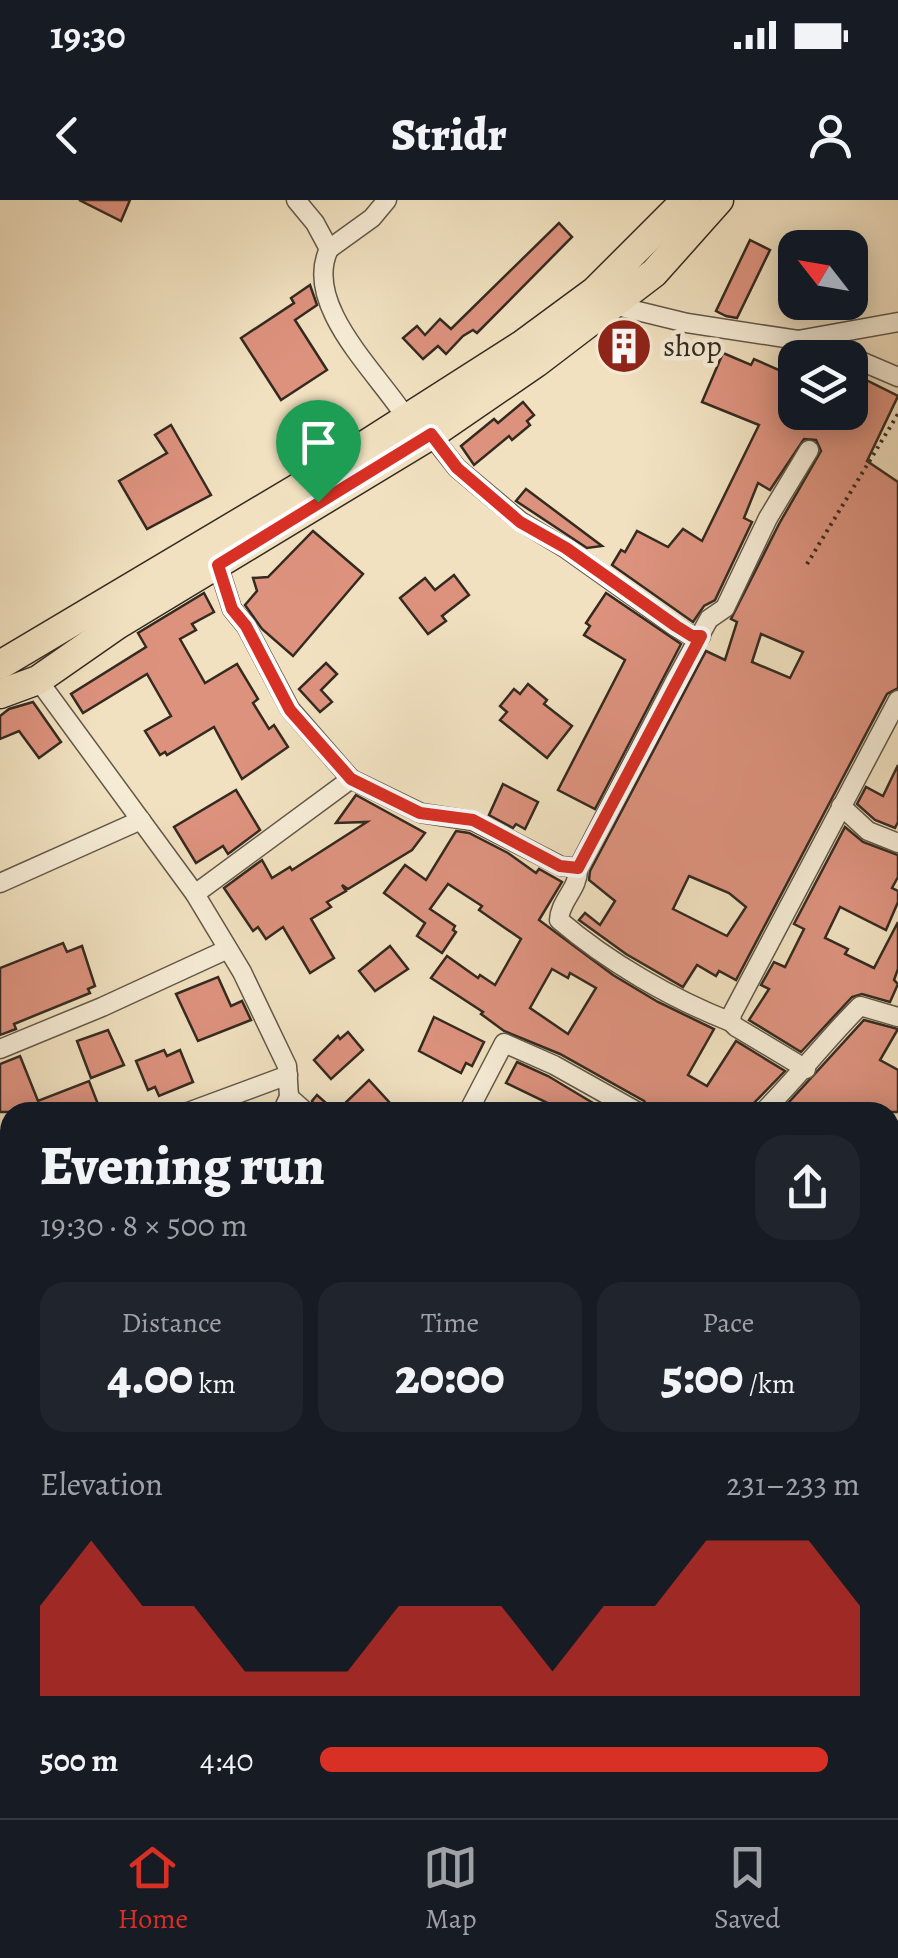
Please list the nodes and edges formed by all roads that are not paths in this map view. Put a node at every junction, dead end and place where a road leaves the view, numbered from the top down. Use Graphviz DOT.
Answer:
graph roads {
  1 [pos="296,200"];
  2 [pos="387,200"];
  3 [pos="686,200"];
  4 [pos="719,200"];
  5 [pos="329,249"];
  6 [pos="604,299"];
  7 [pos="898,322"];
  8 [pos="798,340"];
  9 [pos="868,364"];
  10 [pos="898,377"];
  11 [pos="407,419"];
  12 [pos="431,434"];
  13 [pos="808,450"];
  14 [pos="218,565"];
  15 [pos="701,636"];
  16 [pos="0,664"];
  17 [pos="38,680"];
  18 [pos="0,694"];
  19 [pos="898,700"];
  20 [pos="351,779"];
  21 [pos="841,806"];
  22 [pos="141,820"];
  23 [pos="898,844"];
  24 [pos="578,868"];
  25 [pos="0,882"];
  26 [pos="195,894"];
  27 [pos="228,949"];
  28 [pos="898,1017"];
  29 [pos="732,1022"];
  30 [pos="0,1049"];
  31 [pos="806,1069"];
  32 [pos="288,1076"];
  33 [pos="216,1102"];
  34 [pos="286,1102"];
  35 [pos="473,1102"];
  36 [pos="620,1102"];
  37 [pos="773,1102"];
  1 -- 5 [label="street"];
  2 -- 5 [label="street"];
  3 -- 6 [label="main road"];
  4 -- 6 [label="main road"];
  5 -- 11 [label="street"];
  6 -- 8 [label="street"];
  6 -- 11 [label="main road"];
  6 -- 12 [label="main road"];
  7 -- 8 [label="street"];
  9 -- 10 [label="street"];
  11 -- 16 [label="main road"];
  12 -- 14 [label="main road"];
  12 -- 15 [label="street"];
  13 -- 15 [label="street"];
  14 -- 17 [label="main road"];
  14 -- 20 [label="street"];
  15 -- 24 [label="street"];
  17 -- 18 [label="main road"];
  17 -- 22 [label="street"];
  19 -- 21 [label="street"];
  20 -- 24 [label="street"];
  20 -- 26 [label="street"];
  21 -- 23 [label="street"];
  21 -- 29 [label="street"];
  22 -- 25 [label="street"];
  22 -- 26 [label="street"];
  24 -- 29 [label="street"];
  26 -- 27 [label="street"];
  27 -- 30 [label="street"];
  27 -- 32 [label="street"];
  28 -- 31 [label="street"];
  29 -- 31 [label="street"];
  31 -- 37 [label="street"];
  32 -- 33 [label="street"];
  32 -- 34 [label="street"];
  35 -- 36 [label="street"];
}
